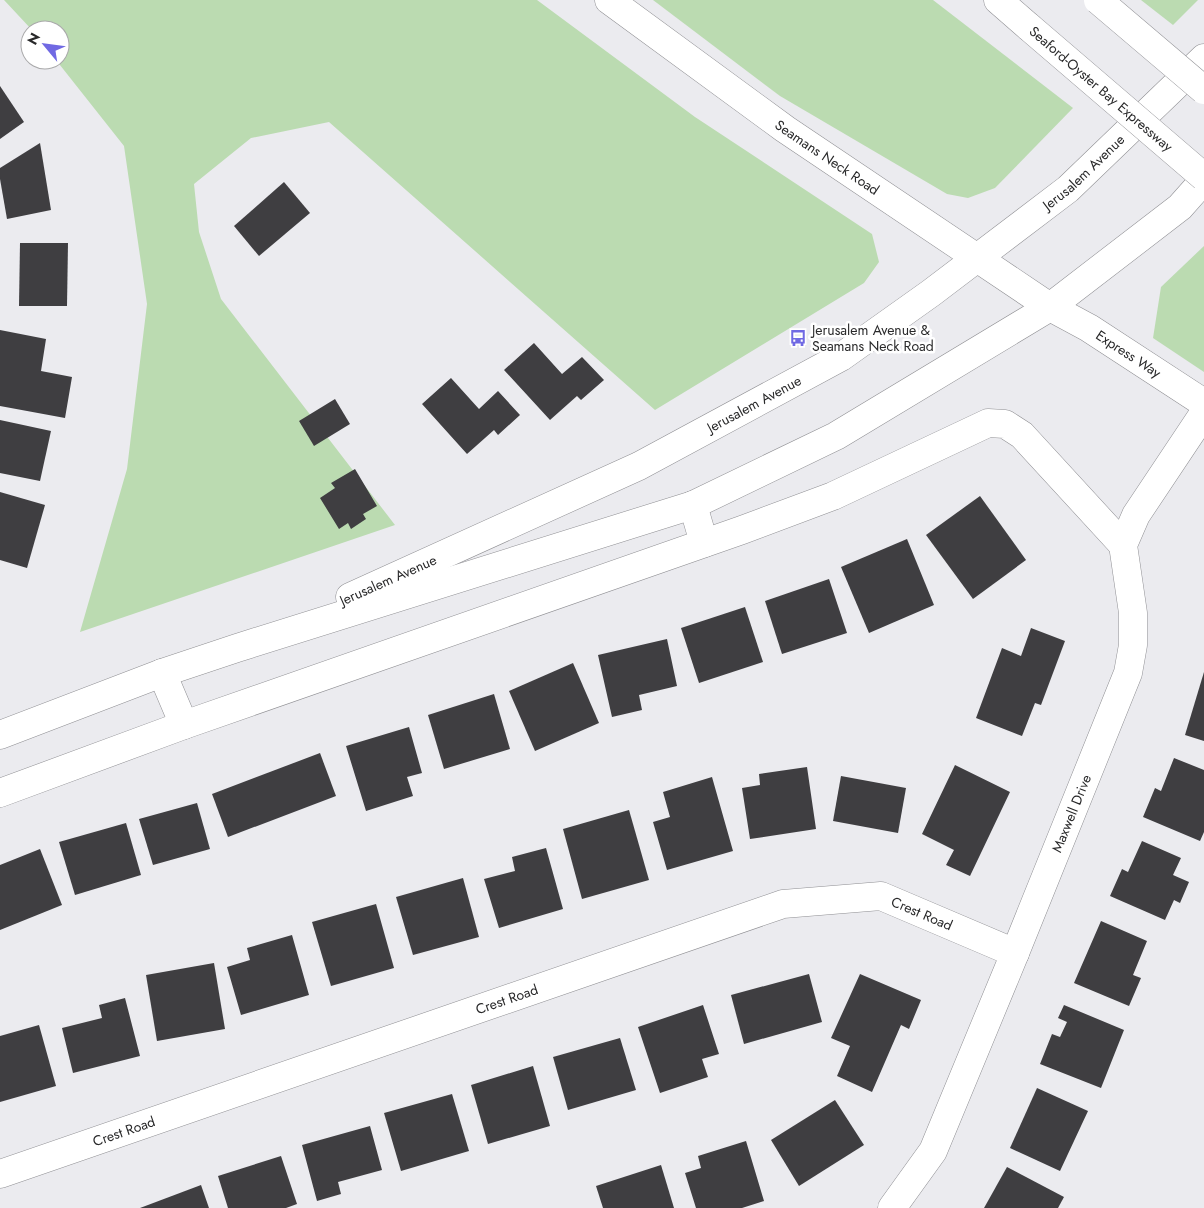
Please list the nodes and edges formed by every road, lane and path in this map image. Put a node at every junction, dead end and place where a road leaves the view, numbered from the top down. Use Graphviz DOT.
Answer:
graph roads {
  1 [pos="609,0"];
  2 [pos="998,0"];
  3 [pos="1098,0"];
  4 [pos="1204,58"];
  5 [pos="1204,90"];
  6 [pos="1204,178"];
  7 [pos="977,258"];
  8 [pos="1050,307"];
  9 [pos="1204,403"];
  10 [pos="1204,412"];
  11 [pos="693,505"];
  12 [pos="704,542"];
  13 [pos="1123,545"];
  14 [pos="236,648"];
  15 [pos="162,673"];
  16 [pos="184,725"];
  17 [pos="0,735"];
  18 [pos="0,793"];
  19 [pos="1015,953"];
  20 [pos="0,1174"];
  21 [pos="892,1208"];
  1 -- 7 [label="main road, Seamans Neck Road"];
  2 -- 6 [label="main road, Seaford-Oyster Bay Expressway, bridge"];
  3 -- 5 [label="main road, bridge"];
  4 -- 7 [label="main road, Jerusalem Avenue"];
  6 -- 8 [label="main road, Jerusalem Avenue"];
  7 -- 8 [label="main road, Seamans Neck Road"];
  7 -- 14 [label="main road, Jerusalem Avenue"];
  8 -- 9 [label="main road, Express Way"];
  8 -- 11 [label="main road, Jerusalem Avenue"];
  10 -- 13 [label="main road"];
  11 -- 12 [label="main road"];
  11 -- 14 [label="main road, Jerusalem Avenue"];
  12 -- 13 [label="main road"];
  12 -- 16 [label="main road"];
  13 -- 19 [label="main road, Maxwell Drive"];
  14 -- 15 [label="main road, Jerusalem Avenue"];
  15 -- 16 [label="main road"];
  15 -- 17 [label="main road, Jerusalem Avenue"];
  16 -- 18 [label="main road"];
  19 -- 20 [label="main road, Crest Road"];
  19 -- 21 [label="main road, Maxwell Drive"];
}
